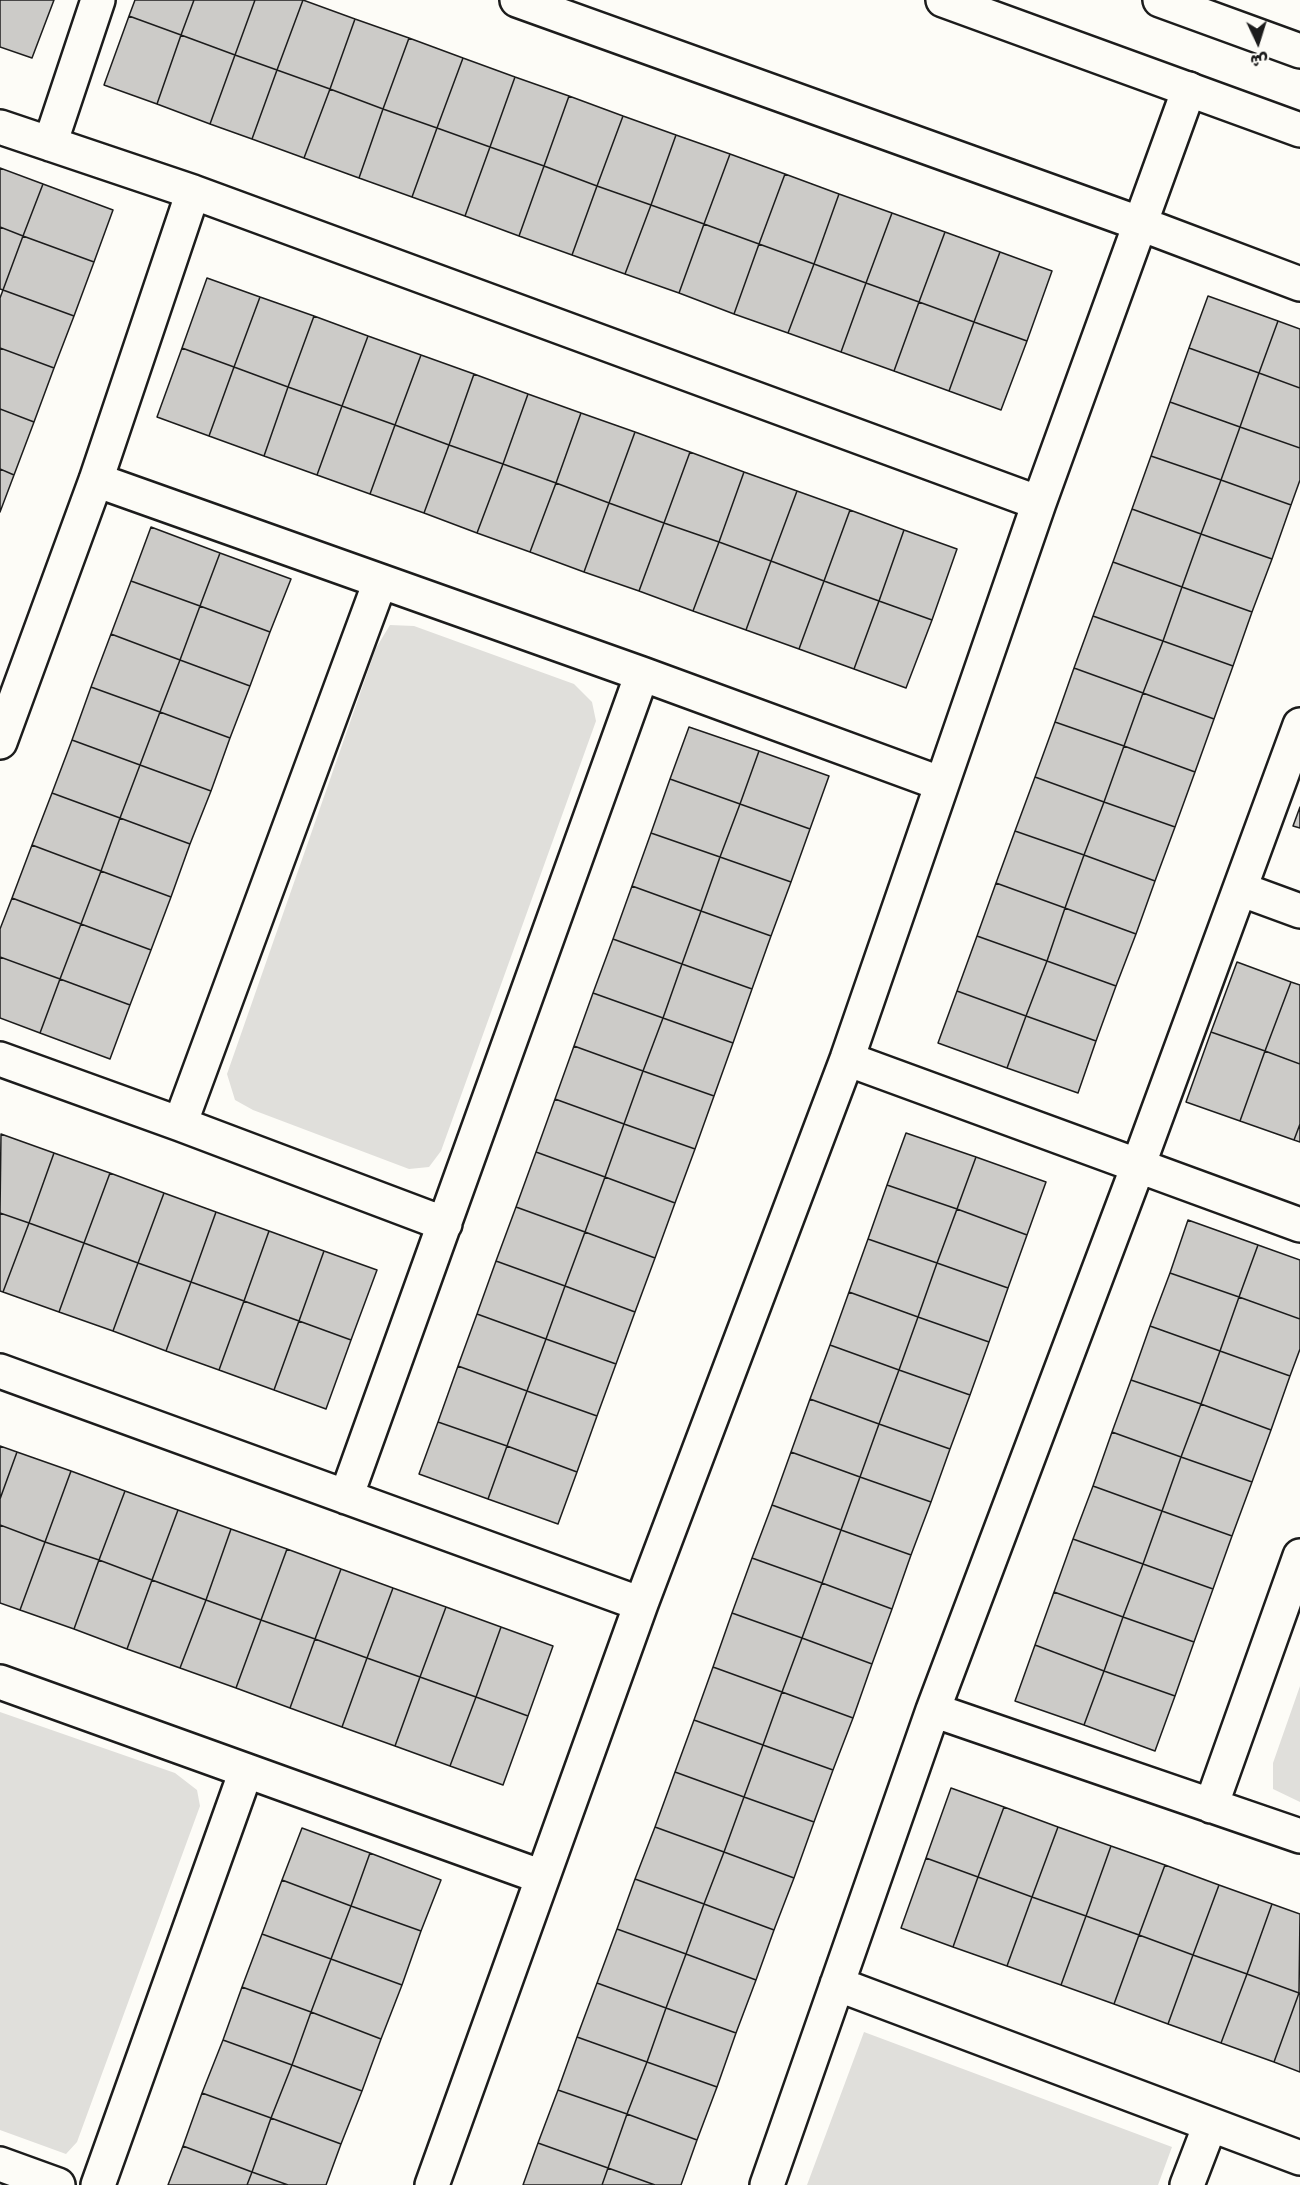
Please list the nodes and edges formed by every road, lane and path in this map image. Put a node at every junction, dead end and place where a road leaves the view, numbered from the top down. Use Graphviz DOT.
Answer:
graph roads {
  1 [pos="98,0"];
  2 [pos="517,0"];
  3 [pos="1160,0"];
  4 [pos="950,1"];
  5 [pos="1300,51"];
  6 [pos="1189,89"];
  7 [pos="0,127"];
  8 [pos="1300,130"];
  9 [pos="50,144"];
  10 [pos="193,192"];
  11 [pos="1141,224"];
  12 [pos="1300,284"];
  13 [pos="96,480"];
  14 [pos="1039,503"];
  15 [pos="380,582"];
  16 [pos="642,674"];
  17 [pos="1300,725"];
  18 [pos="0,742"];
  19 [pos="942,784"];
  20 [pos="1240,889"];
  21 [pos="1300,911"];
  22 [pos="0,1059"];
  23 [pos="847,1059"];
  24 [pos="180,1124"];
  25 [pos="1138,1166"];
  26 [pos="445,1224"];
  27 [pos="1300,1225"];
  28 [pos="0,1371"];
  29 [pos="346,1497"];
  30 [pos="1300,1556"];
  31 [pos="641,1604"];
  32 [pos="0,1682"];
  33 [pos="933,1710"];
  34 [pos="246,1772"];
  35 [pos="1212,1806"];
  36 [pos="1300,1836"];
  37 [pos="542,1877"];
  38 [pos="837,1984"];
  39 [pos="1210,2125"];
  40 [pos="1300,2157"];
  41 [pos="0,2164"];
  42 [pos="58,2185"];
  43 [pos="98,2185"];
  44 [pos="432,2185"];
  45 [pos="767,2185"];
  46 [pos="1187,2185"];
  1 -- 9 [label="street"];
  2 -- 11 [label="street"];
  3 -- 5 [label="street"];
  4 -- 6 [label="street"];
  6 -- 8 [label="street"];
  6 -- 11 [label="street"];
  7 -- 9 [label="street"];
  9 -- 10 [label="street"];
  10 -- 13 [label="street"];
  10 -- 14 [label="street"];
  11 -- 12 [label="street"];
  11 -- 14 [label="street"];
  13 -- 15 [label="street"];
  13 -- 18 [label="street"];
  14 -- 19 [label="street"];
  15 -- 16 [label="street"];
  15 -- 24 [label="street"];
  16 -- 19 [label="street"];
  16 -- 26 [label="street"];
  17 -- 20 [label="street"];
  19 -- 23 [label="street"];
  20 -- 21 [label="street"];
  20 -- 25 [label="street"];
  22 -- 24 [label="street"];
  23 -- 25 [label="street"];
  23 -- 31 [label="street"];
  24 -- 26 [label="street"];
  25 -- 27 [label="street"];
  25 -- 33 [label="street"];
  26 -- 29 [label="street"];
  28 -- 29 [label="street"];
  29 -- 31 [label="street"];
  30 -- 35 [label="street"];
  31 -- 37 [label="street"];
  32 -- 34 [label="street"];
  33 -- 35 [label="street"];
  33 -- 38 [label="street"];
  34 -- 37 [label="street"];
  34 -- 43 [label="street"];
  35 -- 36 [label="street"];
  37 -- 44 [label="street"];
  38 -- 39 [label="street"];
  38 -- 45 [label="street"];
  39 -- 40 [label="street"];
  39 -- 46 [label="street"];
  41 -- 42 [label="street"];
}
